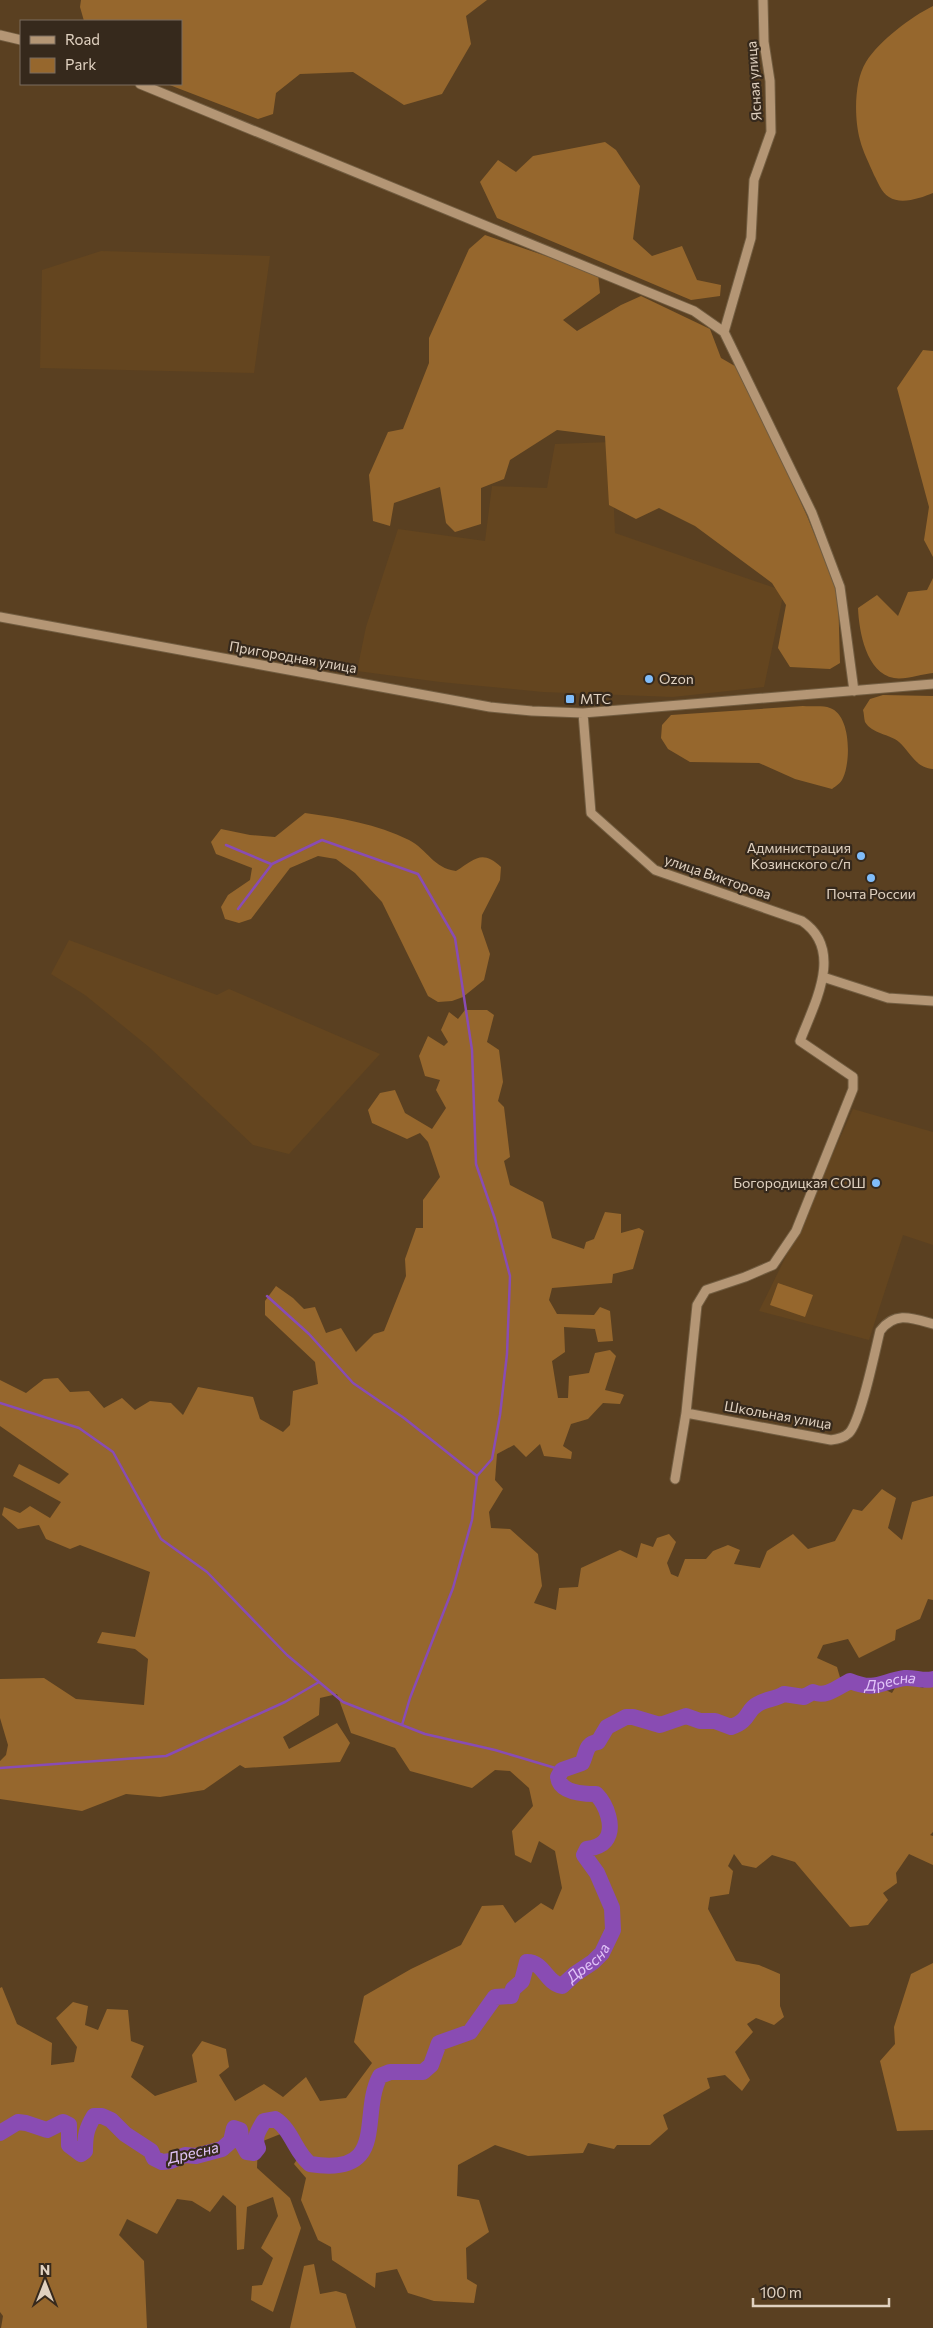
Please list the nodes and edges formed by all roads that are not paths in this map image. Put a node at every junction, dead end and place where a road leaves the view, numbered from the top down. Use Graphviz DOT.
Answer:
graph roads {
  1 [pos="763,0"];
  2 [pos="0,35"];
  3 [pos="20,40"];
  4 [pos="142,85"];
  5 [pos="724,332"];
  6 [pos="0,617"];
  7 [pos="933,684"];
  8 [pos="854,691"];
  9 [pos="582,713"];
  10 [pos="823,978"];
  11 [pos="933,1001"];
  12 [pos="933,1324"];
  13 [pos="686,1413"];
  14 [pos="675,1479"];
  1 -- 5 [label="street, Ясная улица"];
  2 -- 3 [label="street"];
  4 -- 5 [label="street"];
  5 -- 8 [label="street"];
  6 -- 9 [label="street, Пригородная улица"];
  7 -- 8 [label="street, Пригородная улица"];
  8 -- 9 [label="street, Пригородная улица"];
  9 -- 10 [label="street, улица Викторова"];
  10 -- 11 [label="street"];
  10 -- 13 [label="street, улица Викторова"];
  12 -- 13 [label="street, Школьная улица"];
  13 -- 14 [label="street"];
}
